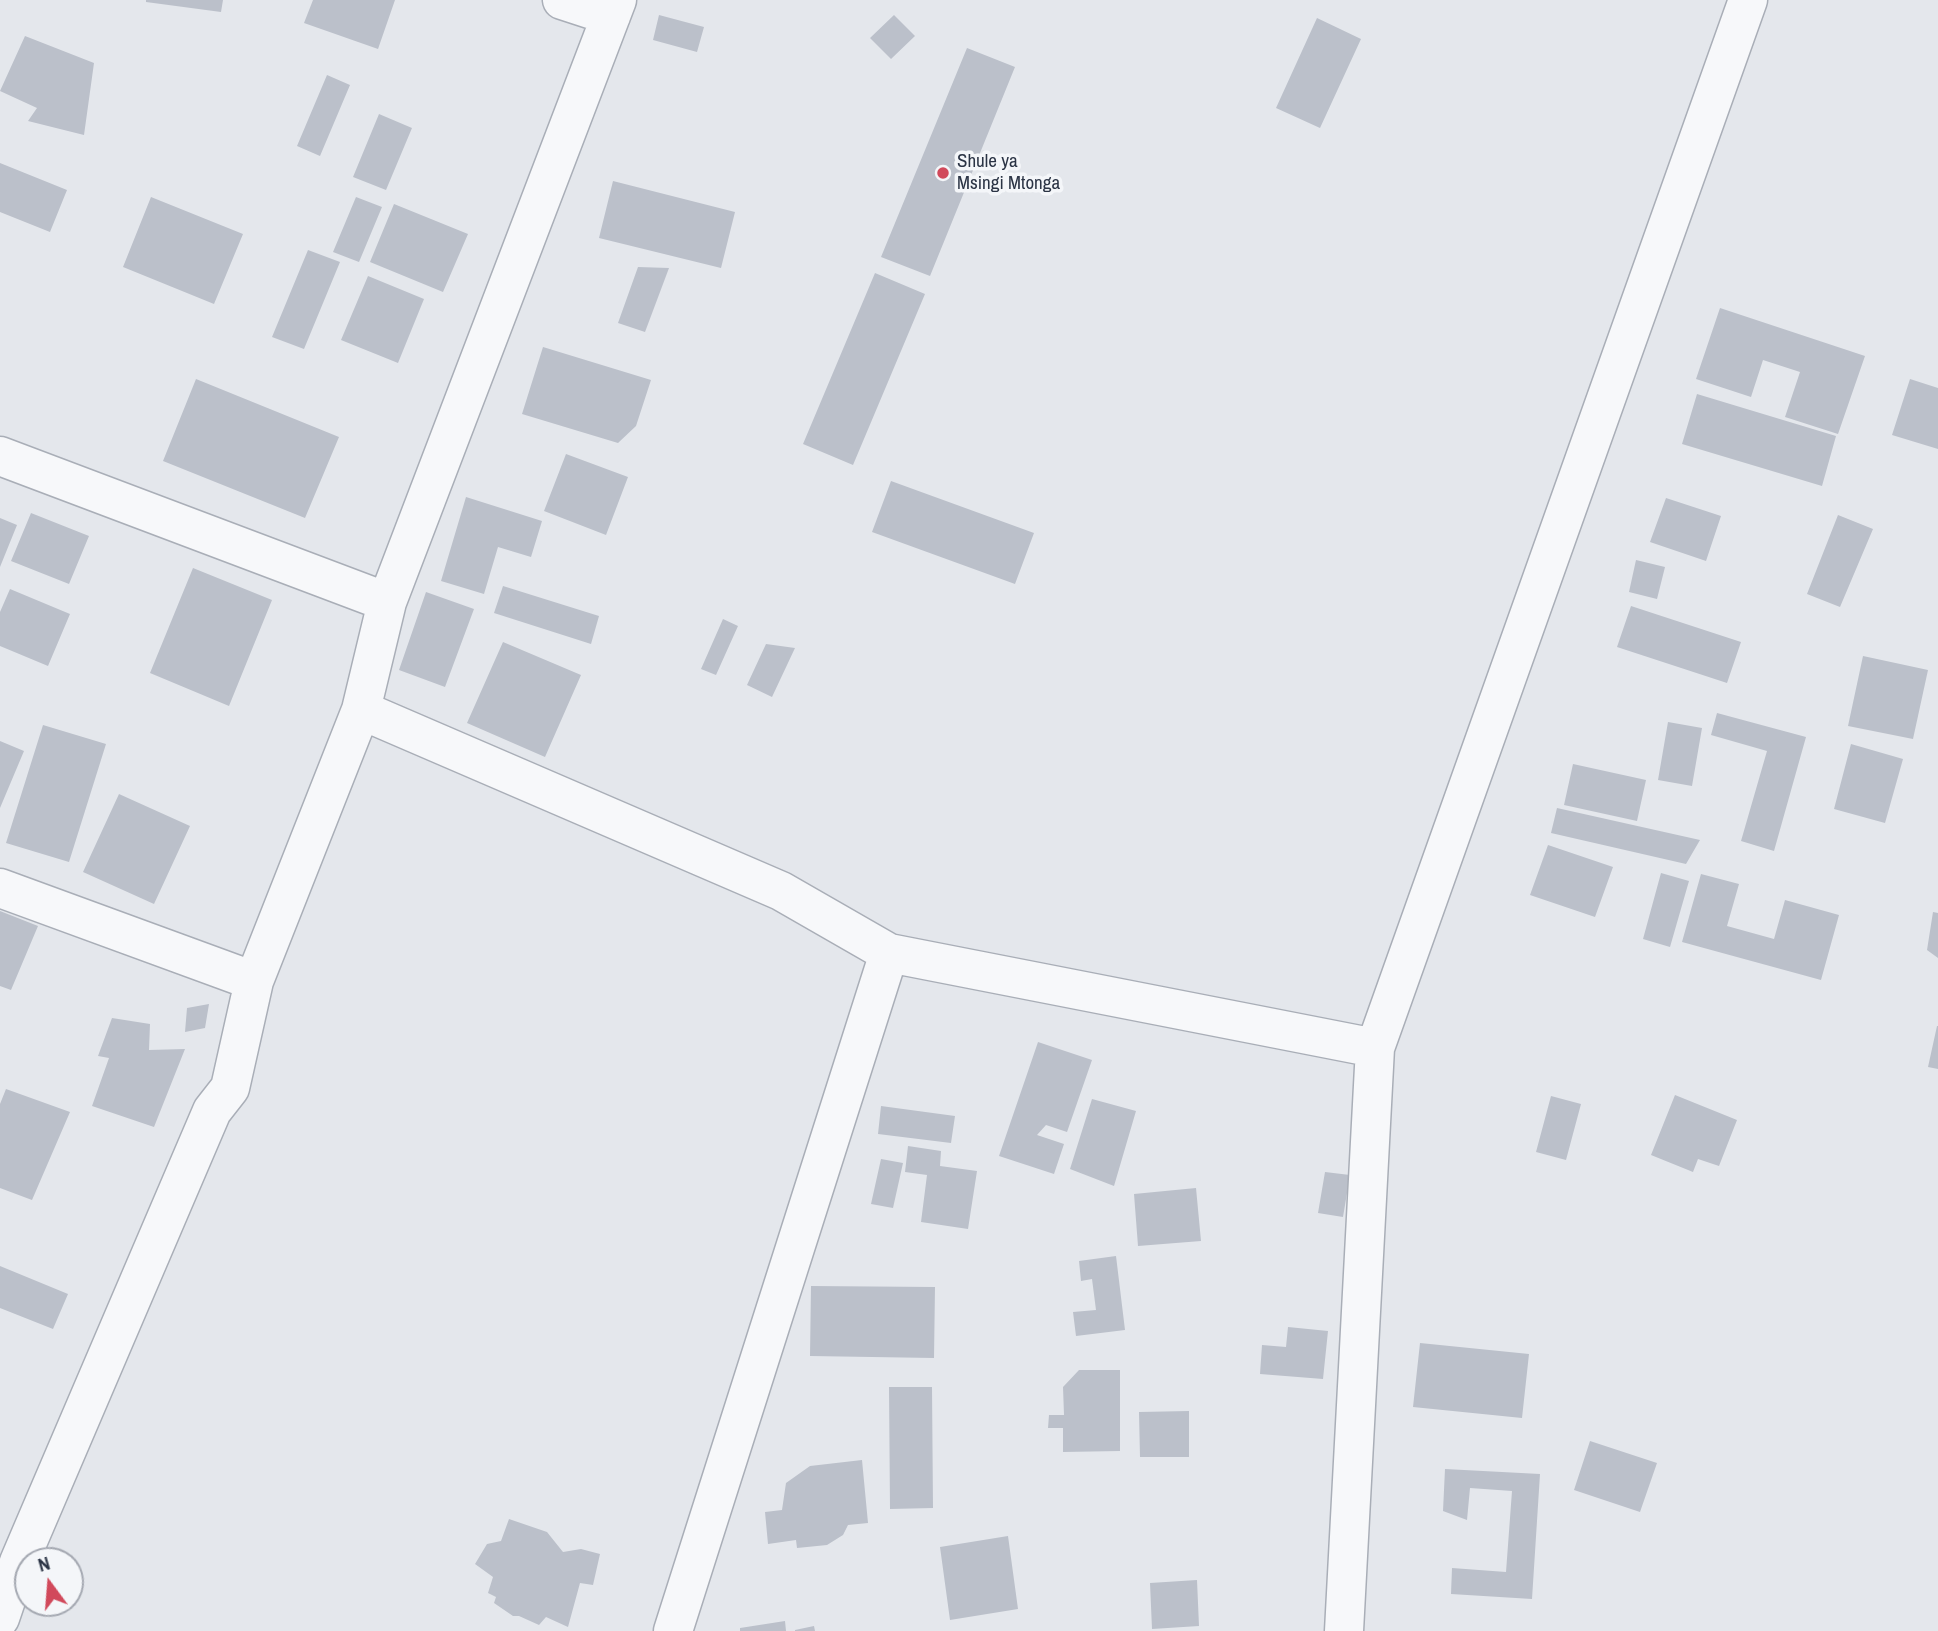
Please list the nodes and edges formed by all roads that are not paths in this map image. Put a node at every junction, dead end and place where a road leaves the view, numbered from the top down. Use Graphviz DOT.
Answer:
graph roads {
  1 [pos="562,0"];
  2 [pos="1748,0"];
  3 [pos="614,8"];
  4 [pos="0,456"];
  5 [pos="387,602"];
  6 [pos="361,710"];
  7 [pos="0,888"];
  8 [pos="889,953"];
  9 [pos="254,981"];
  10 [pos="1375,1048"];
  11 [pos="10,1559"];
  12 [pos="0,1618"];
  13 [pos="673,1631"];
  14 [pos="1344,1631"];
  1 -- 3 [label="street"];
  2 -- 10 [label="street"];
  3 -- 5 [label="street"];
  4 -- 5 [label="street"];
  5 -- 6 [label="street"];
  6 -- 8 [label="street"];
  6 -- 9 [label="street"];
  7 -- 9 [label="street"];
  8 -- 10 [label="street"];
  8 -- 13 [label="street"];
  9 -- 11 [label="street"];
  10 -- 14 [label="street"];
  11 -- 12 [label="street"];
}
